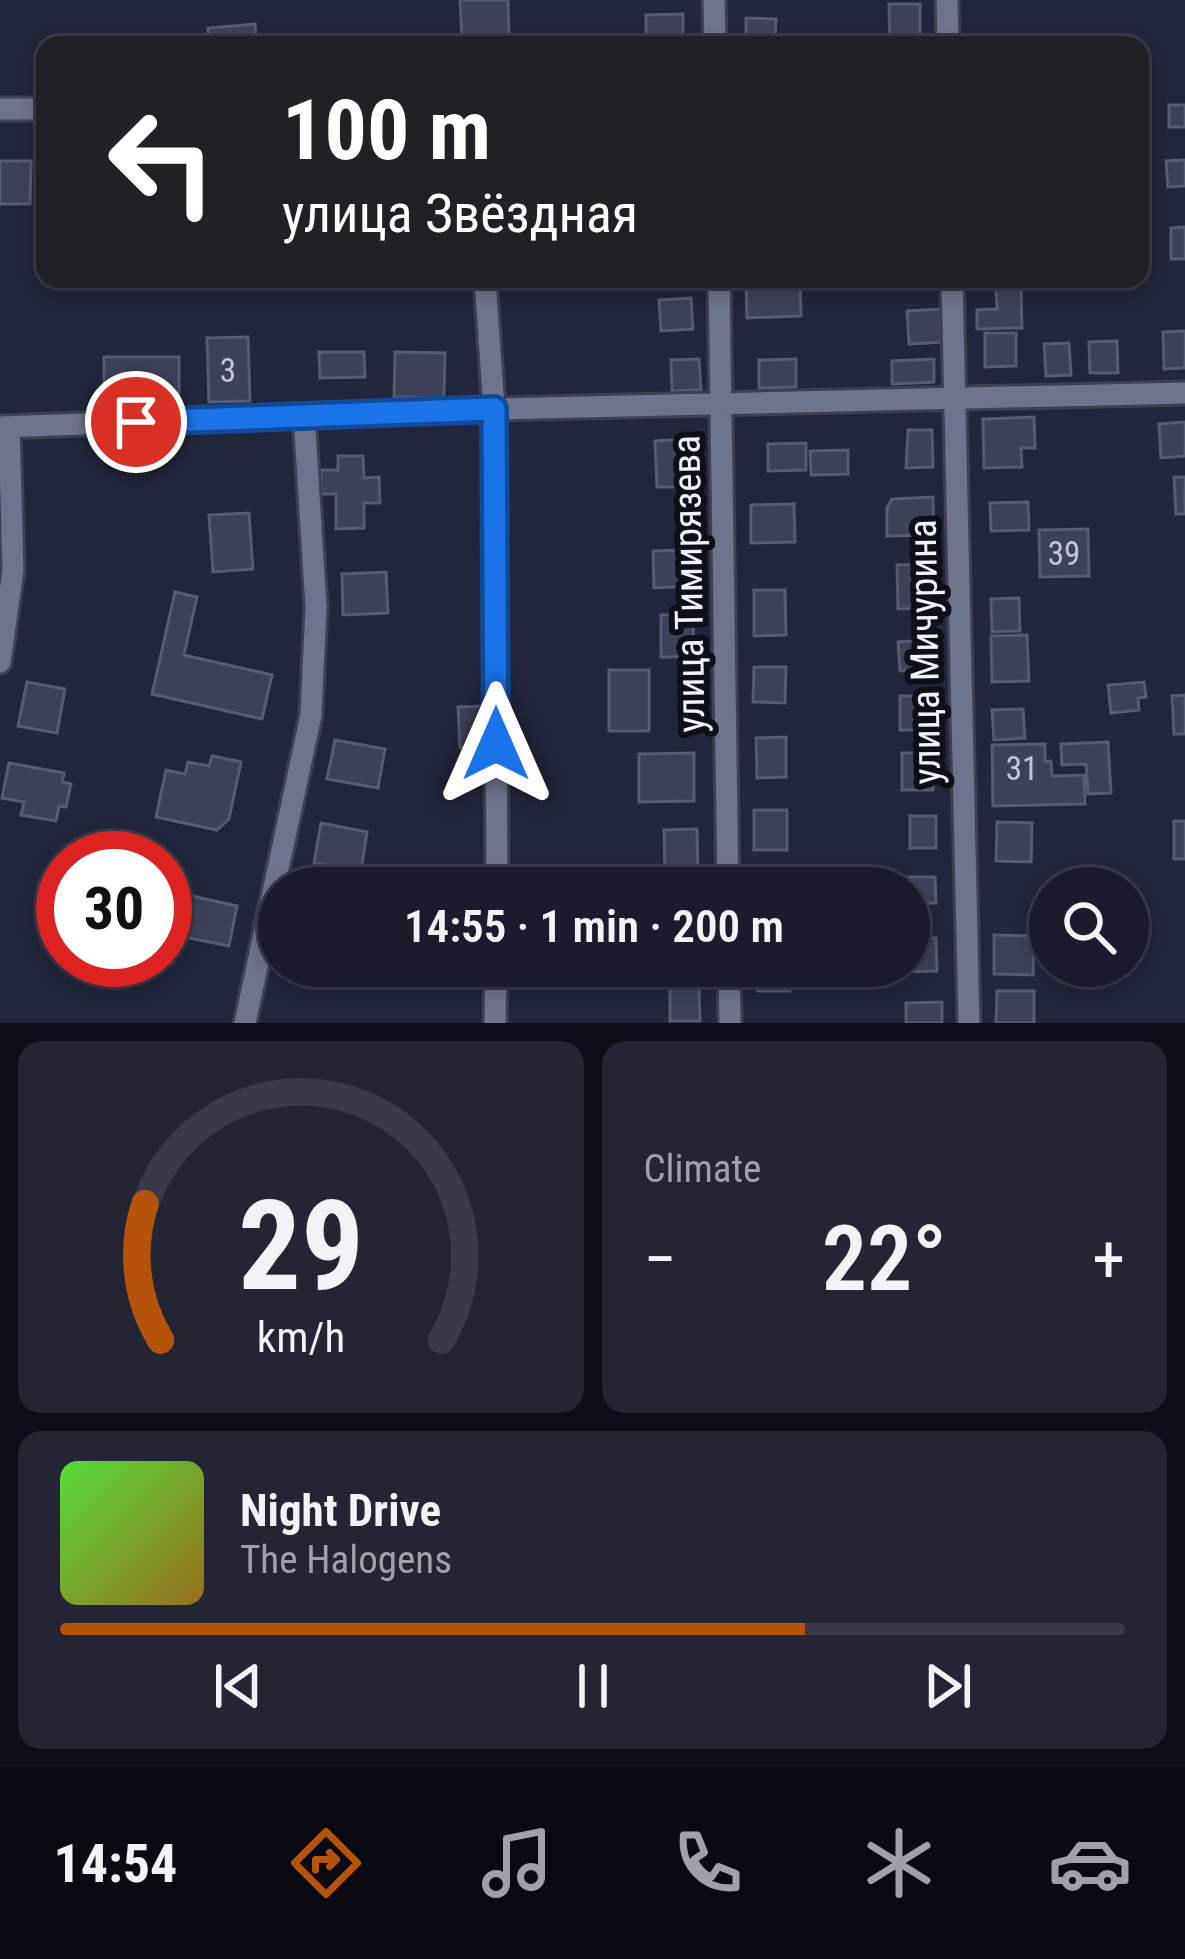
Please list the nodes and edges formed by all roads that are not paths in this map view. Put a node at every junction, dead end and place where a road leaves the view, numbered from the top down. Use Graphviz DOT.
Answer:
graph roads {
  1 [pos="714,0"];
  2 [pos="947,0"];
  3 [pos="715,36"];
  4 [pos="948,36"];
  5 [pos="0,109"];
  6 [pos="36,109"];
  7 [pos="486,288"];
  8 [pos="719,288"];
  9 [pos="952,288"];
  10 [pos="1185,393"];
  11 [pos="954,398"];
  12 [pos="722,404"];
  13 [pos="494,409"];
  14 [pos="304,415"];
  15 [pos="5,427"];
  16 [pos="0,662"];
  17 [pos="497,867"];
  18 [pos="728,867"];
  19 [pos="496,987"];
  20 [pos="729,987"];
  21 [pos="245,1023"];
  22 [pos="495,1023"];
  23 [pos="730,1023"];
  24 [pos="969,1023"];
  1 -- 3 [label="street"];
  2 -- 4 [label="street"];
  5 -- 6 [label="street"];
  7 -- 13 [label="street"];
  8 -- 12 [label="street, улица Тимирязева"];
  9 -- 11 [label="street, улица Мичурина"];
  10 -- 11 [label="street"];
  11 -- 12 [label="street"];
  11 -- 24 [label="street, улица Мичурина"];
  12 -- 13 [label="street"];
  12 -- 18 [label="street, улица Тимирязева"];
  13 -- 14 [label="street"];
  13 -- 17 [label="street"];
  14 -- 15 [label="street"];
  14 -- 21 [label="street"];
  15 -- 16 [label="street"];
  19 -- 22 [label="street"];
  20 -- 23 [label="street"];
}
